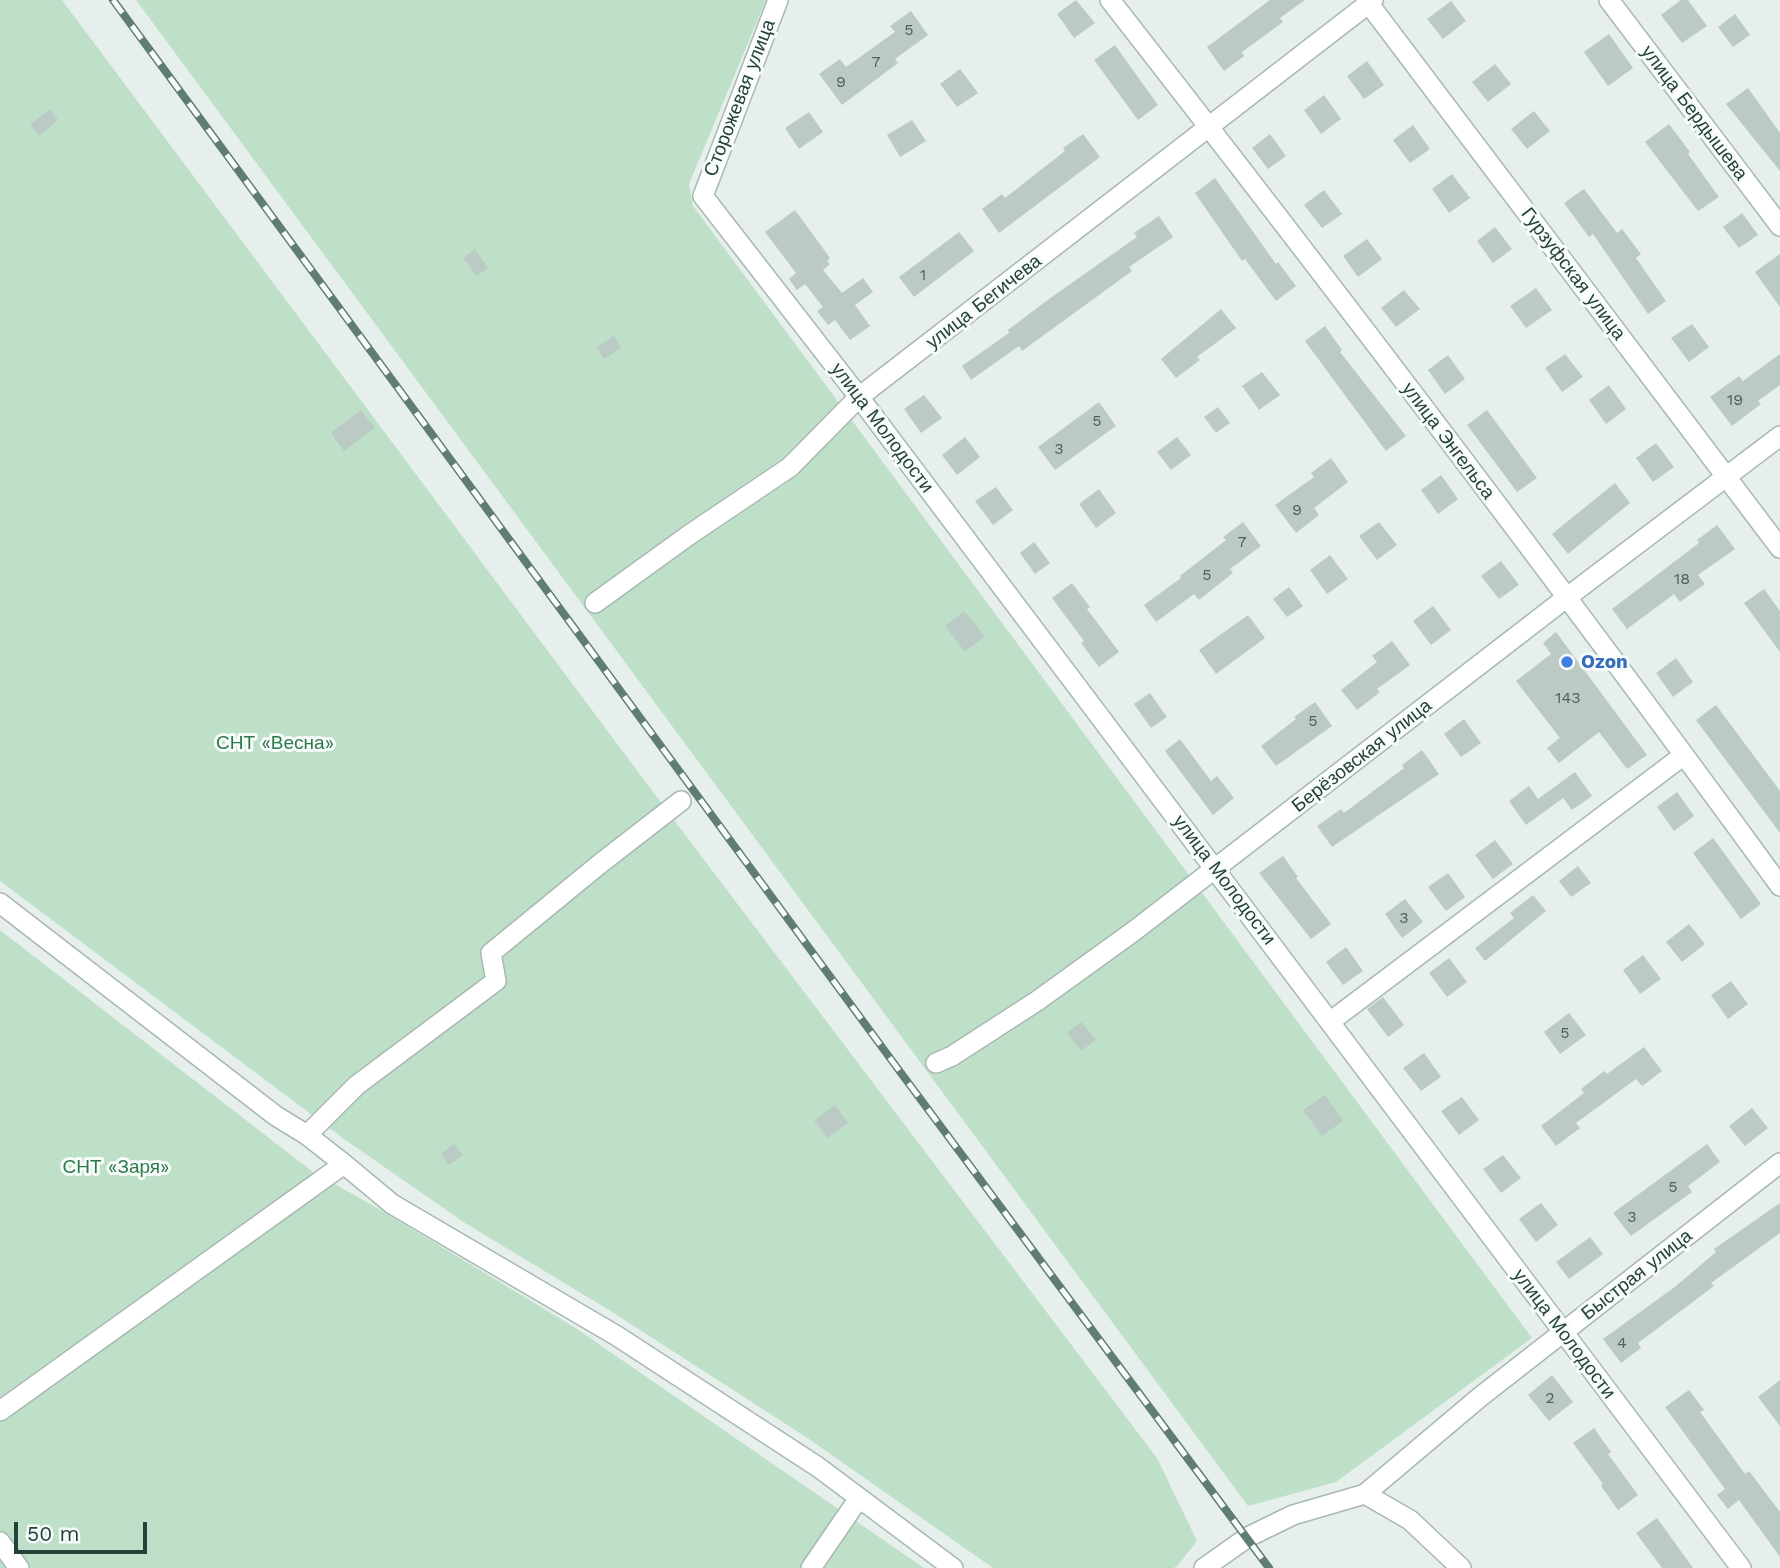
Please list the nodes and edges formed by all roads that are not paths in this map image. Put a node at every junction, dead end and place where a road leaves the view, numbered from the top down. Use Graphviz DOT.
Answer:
graph roads {
  1 [pos="778,0"];
  2 [pos="1110,0"];
  3 [pos="1609,0"];
  4 [pos="1369,1"];
  5 [pos="1210,128"];
  6 [pos="703,197"];
  7 [pos="1780,226"];
  8 [pos="859,397"];
  9 [pos="1780,436"];
  10 [pos="1727,477"];
  11 [pos="1780,548"];
  12 [pos="1566,598"];
  13 [pos="595,603"];
  14 [pos="1684,755"];
  15 [pos="681,801"];
  16 [pos="1215,869"];
  17 [pos="1780,887"];
  18 [pos="0,903"];
  19 [pos="1331,1021"];
  20 [pos="936,1063"];
  21 [pos="307,1136"];
  22 [pos="1780,1163"];
  23 [pos="344,1164"];
  24 [pos="1563,1333"];
  25 [pos="0,1411"];
  26 [pos="1365,1494"];
  27 [pos="859,1498"];
  28 [pos="0,1542"];
  29 [pos="1210,1566"];
  30 [pos="19,1568"];
  31 [pos="811,1568"];
  32 [pos="953,1568"];
  33 [pos="1461,1568"];
  34 [pos="1741,1568"];
  1 -- 6 [label="street, Сторожевая улица"];
  2 -- 5 [label="street, улица Энгельса"];
  3 -- 7 [label="street, улица Бердышева"];
  4 -- 5 [label="street, улица Бегичева"];
  4 -- 10 [label="street, Гурзуфская улица"];
  5 -- 8 [label="street, улица Бегичева"];
  5 -- 12 [label="street, улица Энгельса"];
  6 -- 8 [label="street, улица Молодости"];
  8 -- 13 [label="street, улица Бегичева"];
  8 -- 16 [label="street, улица Молодости"];
  9 -- 10 [label="street, Берёзовская улица"];
  10 -- 11 [label="street, Гурзуфская улица"];
  10 -- 12 [label="street, Берёзовская улица"];
  12 -- 14 [label="street, улица Энгельса"];
  12 -- 16 [label="street, Берёзовская улица"];
  14 -- 17 [label="street, улица Энгельса"];
  14 -- 19 [label="street"];
  15 -- 21 [label="street"];
  16 -- 19 [label="street, улица Молодости"];
  16 -- 20 [label="street, Берёзовская улица"];
  18 -- 21 [label="street"];
  19 -- 24 [label="street, улица Молодости"];
  21 -- 23 [label="street"];
  22 -- 24 [label="street, Быстрая улица"];
  23 -- 25 [label="street"];
  23 -- 27 [label="street"];
  24 -- 26 [label="street, Быстрая улица"];
  24 -- 34 [label="street, улица Молодости"];
  26 -- 29 [label="street"];
  26 -- 33 [label="street"];
  27 -- 31 [label="street"];
  27 -- 32 [label="street"];
  28 -- 30 [label="street"];
}
